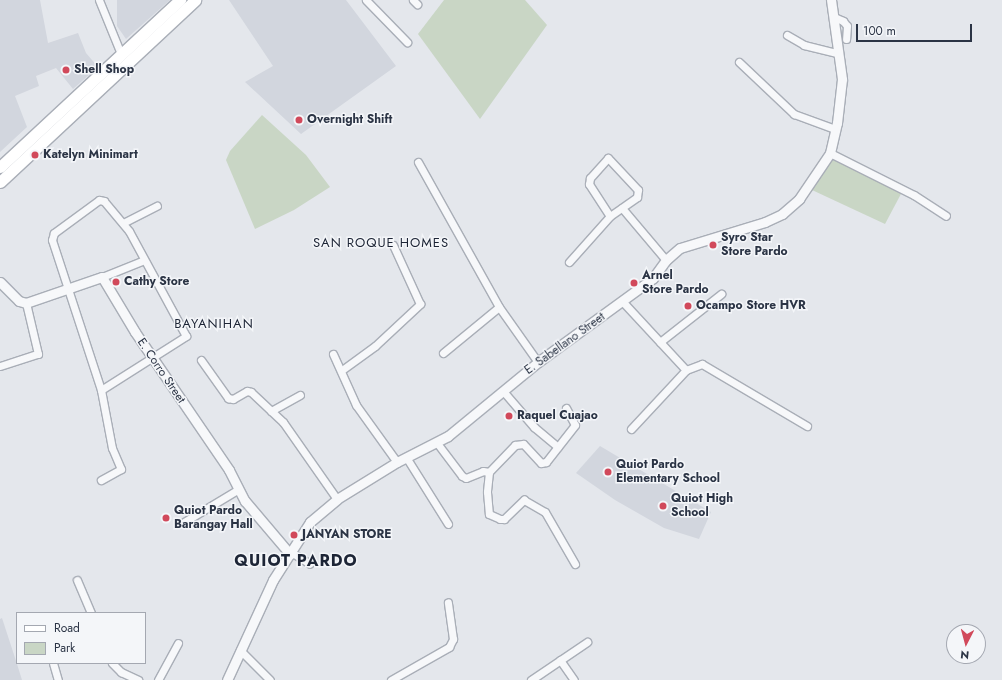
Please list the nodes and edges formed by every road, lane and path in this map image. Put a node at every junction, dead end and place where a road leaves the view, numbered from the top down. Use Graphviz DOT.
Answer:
graph roads {
  1 [pos="99,0"];
  2 [pos="180,0"];
  3 [pos="195,0"];
  4 [pos="366,0"];
  5 [pos="830,0"];
  6 [pos="834,17"];
  7 [pos="787,35"];
  8 [pos="846,39"];
  9 [pos="407,42"];
  10 [pos="121,54"];
  11 [pos="839,54"];
  12 [pos="739,62"];
  13 [pos="836,129"];
  14 [pos="830,153"];
  15 [pos="418,162"];
  16 [pos="0,167"];
  17 [pos="0,182"];
  18 [pos="157,206"];
  19 [pos="622,208"];
  20 [pos="610,216"];
  21 [pos="946,216"];
  22 [pos="123,223"];
  23 [pos="394,245"];
  24 [pos="144,260"];
  25 [pos="666,260"];
  26 [pos="569,262"];
  27 [pos="102,278"];
  28 [pos="0,282"];
  29 [pos="68,290"];
  30 [pos="721,294"];
  31 [pos="622,301"];
  32 [pos="26,303"];
  33 [pos="499,307"];
  34 [pos="660,342"];
  35 [pos="443,353"];
  36 [pos="333,354"];
  37 [pos="153,357"];
  38 [pos="201,360"];
  39 [pos="538,362"];
  40 [pos="0,366"];
  41 [pos="342,370"];
  42 [pos="686,370"];
  43 [pos="100,390"];
  44 [pos="504,390"];
  45 [pos="300,395"];
  46 [pos="566,408"];
  47 [pos="271,411"];
  48 [pos="807,426"];
  49 [pos="631,429"];
  50 [pos="437,443"];
  51 [pos="558,447"];
  52 [pos="406,457"];
  53 [pos="397,462"];
  54 [pos="489,472"];
  55 [pos="101,480"];
  56 [pos="239,490"];
  57 [pos="337,499"];
  58 [pos="184,522"];
  59 [pos="448,524"];
  60 [pos="290,553"];
  61 [pos="310,564"];
  62 [pos="575,564"];
  63 [pos="77,580"];
  64 [pos="448,602"];
  65 [pos="91,612"];
  66 [pos="587,642"];
  67 [pos="178,643"];
  68 [pos="240,650"];
  69 [pos="560,660"];
  70 [pos="53,664"];
  71 [pos="113,664"];
  72 [pos="58,680"];
  73 [pos="138,680"];
  74 [pos="158,680"];
  75 [pos="227,680"];
  76 [pos="270,680"];
  77 [pos="391,680"];
  78 [pos="531,680"];
  79 [pos="574,680"];
  1 -- 10 [label="street"];
  2 -- 10 [label="main road"];
  3 -- 17 [label="main road"];
  4 -- 9 [label="street"];
  5 -- 6 [label="street, E. Sabellano Street"];
  6 -- 8 [label="street"];
  6 -- 11 [label="street, E. Sabellano Street"];
  7 -- 11 [label="street"];
  10 -- 16 [label="main road"];
  11 -- 13 [label="street, E. Sabellano Street"];
  12 -- 13 [label="street"];
  13 -- 14 [label="street, E. Sabellano Street"];
  14 -- 21 [label="street"];
  14 -- 25 [label="street, E. Sabellano Street"];
  15 -- 33 [label="street"];
  18 -- 22 [label="street"];
  19 -- 20 [label="street"];
  19 -- 20 [label="street"];
  19 -- 25 [label="street"];
  20 -- 26 [label="street"];
  22 -- 24 [label="street"];
  22 -- 29 [label="street"];
  23 -- 41 [label="street"];
  24 -- 27 [label="street"];
  24 -- 37 [label="street"];
  25 -- 31 [label="street, E. Sabellano Street"];
  27 -- 29 [label="street"];
  27 -- 37 [label="street, E. Corro Street"];
  28 -- 32 [label="street"];
  29 -- 32 [label="street"];
  29 -- 43 [label="street"];
  30 -- 34 [label="street"];
  31 -- 34 [label="street"];
  31 -- 39 [label="street, E. Sabellano Street"];
  32 -- 40 [label="street"];
  33 -- 35 [label="street"];
  33 -- 39 [label="street"];
  34 -- 42 [label="street"];
  36 -- 41 [label="street"];
  37 -- 43 [label="street"];
  37 -- 56 [label="street, E. Corro Street"];
  38 -- 47 [label="street"];
  39 -- 44 [label="street, E. Sabellano Street"];
  41 -- 53 [label="street"];
  42 -- 48 [label="street"];
  42 -- 49 [label="street"];
  43 -- 55 [label="street"];
  44 -- 50 [label="street, E. Sabellano Street"];
  44 -- 51 [label="street"];
  45 -- 47 [label="street"];
  46 -- 51 [label="street"];
  47 -- 57 [label="street"];
  50 -- 52 [label="street, E. Sabellano Street"];
  50 -- 54 [label="street"];
  51 -- 54 [label="street"];
  52 -- 53 [label="street, E. Sabellano Street"];
  52 -- 59 [label="street"];
  53 -- 57 [label="street, E. Sabellano Street"];
  54 -- 62 [label="street"];
  56 -- 58 [label="street"];
  56 -- 60 [label="street, E. Corro Street"];
  57 -- 60 [label="street, E. Sabellano Street"];
  60 -- 61 [label="street"];
  60 -- 68 [label="street, E. Sabellano Street"];
  63 -- 65 [label="street"];
  64 -- 77 [label="street"];
  66 -- 69 [label="street"];
  67 -- 74 [label="street"];
  68 -- 75 [label="street, E. Sabellano Street"];
  68 -- 76 [label="street"];
  69 -- 78 [label="street"];
  69 -- 79 [label="street"];
  70 -- 72 [label="street"];
  71 -- 73 [label="street"];
}
